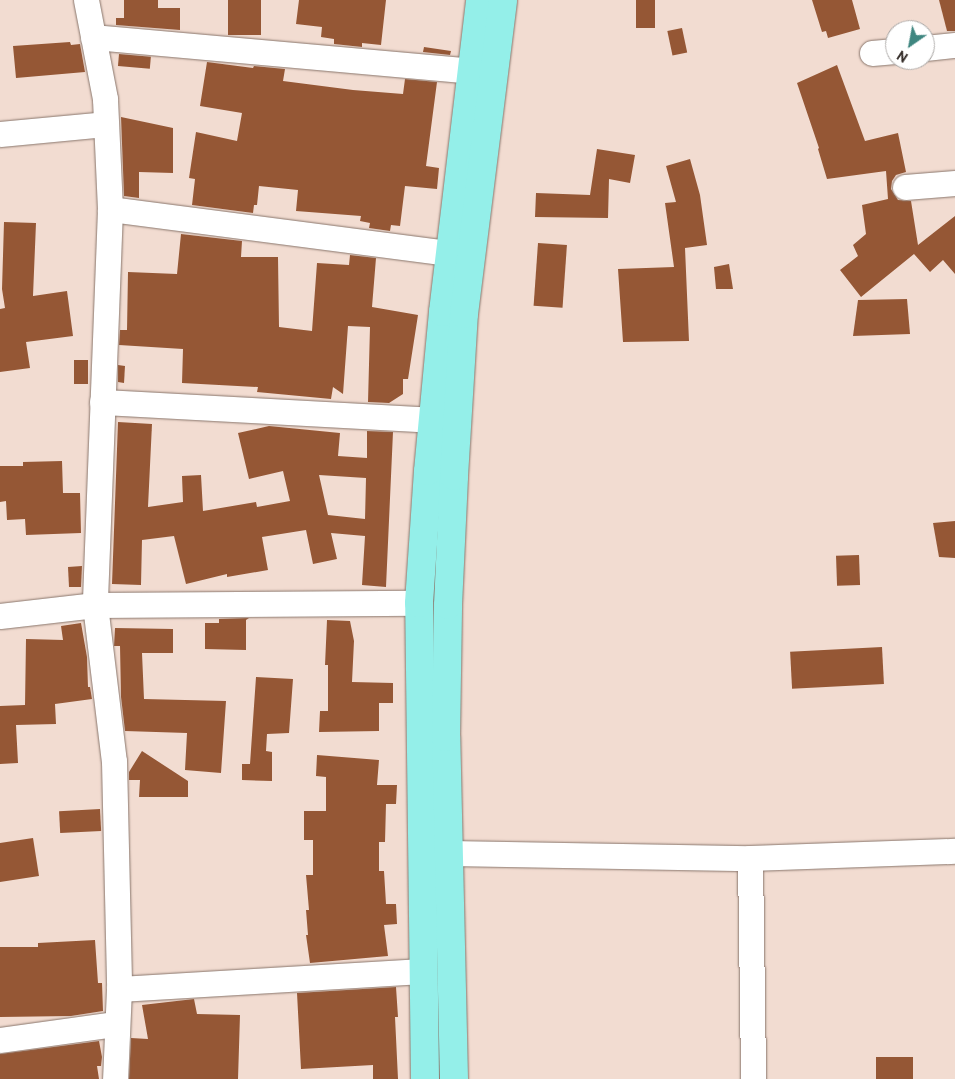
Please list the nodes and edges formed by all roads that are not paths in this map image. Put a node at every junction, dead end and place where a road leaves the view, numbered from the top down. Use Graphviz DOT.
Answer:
graph roads {
  1 [pos="86,0"];
  2 [pos="480,0"];
  3 [pos="503,0"];
  4 [pos="93,37"];
  5 [pos="955,45"];
  6 [pos="935,47"];
  7 [pos="472,71"];
  8 [pos="106,124"];
  9 [pos="0,134"];
  10 [pos="955,183"];
  11 [pos="905,187"];
  12 [pos="110,209"];
  13 [pos="450,253"];
  14 [pos="102,402"];
  15 [pos="433,420"];
  16 [pos="419,603"];
  17 [pos="95,605"];
  18 [pos="0,616"];
  19 [pos="955,851"];
  20 [pos="449,853"];
  21 [pos="750,858"];
  22 [pos="422,971"];
  23 [pos="118,989"];
  24 [pos="116,1024"];
  25 [pos="0,1040"];
  26 [pos="115,1079"];
  27 [pos="425,1079"];
  28 [pos="454,1079"];
  29 [pos="753,1079"];
  1 -- 4 [label="street"];
  2 -- 7 [label="main road"];
  3 -- 20 [label="main road"];
  4 -- 7 [label="street"];
  4 -- 8 [label="street"];
  5 -- 6 [label="street"];
  7 -- 13 [label="main road"];
  8 -- 9 [label="street"];
  8 -- 12 [label="street"];
  10 -- 11 [label="street"];
  12 -- 13 [label="street"];
  12 -- 14 [label="street"];
  13 -- 15 [label="main road"];
  14 -- 15 [label="street"];
  14 -- 17 [label="street"];
  15 -- 16 [label="main road"];
  16 -- 17 [label="street"];
  16 -- 22 [label="main road"];
  17 -- 18 [label="street"];
  17 -- 23 [label="street"];
  19 -- 21 [label="street"];
  20 -- 21 [label="street"];
  20 -- 28 [label="main road"];
  21 -- 29 [label="street"];
  22 -- 23 [label="street"];
  22 -- 27 [label="main road"];
  23 -- 24 [label="street"];
  24 -- 25 [label="street"];
  24 -- 26 [label="street"];
}
